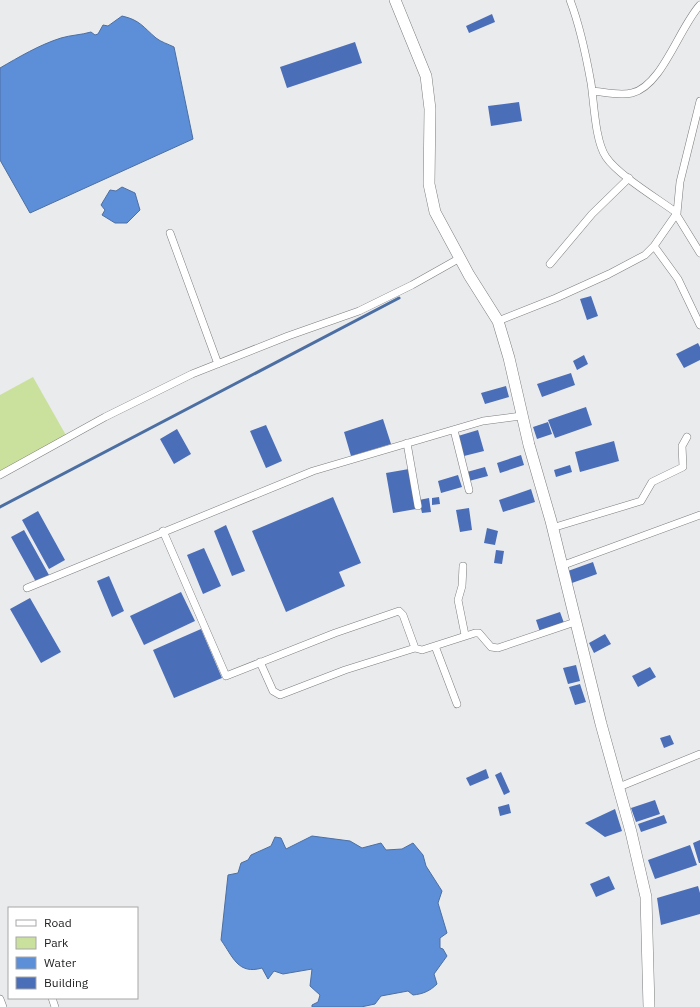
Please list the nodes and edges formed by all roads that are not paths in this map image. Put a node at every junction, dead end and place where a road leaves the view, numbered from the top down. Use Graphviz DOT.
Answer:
graph roads {
  1 [pos="395,0"];
  2 [pos="570,0"];
  3 [pos="700,5"];
  4 [pos="592,91"];
  5 [pos="700,101"];
  6 [pos="629,178"];
  7 [pos="675,215"];
  8 [pos="170,233"];
  9 [pos="654,246"];
  10 [pos="700,252"];
  11 [pos="460,258"];
  12 [pos="550,264"];
  13 [pos="498,321"];
  14 [pos="700,325"];
  15 [pos="218,364"];
  16 [pos="521,416"];
  17 [pos="454,430"];
  18 [pos="687,437"];
  19 [pos="406,443"];
  20 [pos="0,475"];
  21 [pos="469,490"];
  22 [pos="418,506"];
  23 [pos="700,515"];
  24 [pos="552,528"];
  25 [pos="163,531"];
  26 [pos="464,566"];
  27 [pos="561,566"];
  28 [pos="27,588"];
  29 [pos="575,622"];
  30 [pos="465,635"];
  31 [pos="435,646"];
  32 [pos="415,648"];
  33 [pos="260,662"];
  34 [pos="457,704"];
  35 [pos="700,754"];
  36 [pos="618,787"];
  37 [pos="0,1000"];
  38 [pos="3,1007"];
  39 [pos="649,1007"];
  1 -- 11 [label="main road"];
  2 -- 4 [label="street"];
  3 -- 4 [label="street"];
  4 -- 6 [label="street"];
  5 -- 7 [label="street"];
  6 -- 7 [label="street"];
  6 -- 12 [label="street"];
  7 -- 9 [label="street"];
  7 -- 10 [label="street"];
  8 -- 15 [label="street"];
  9 -- 13 [label="street"];
  9 -- 14 [label="street"];
  11 -- 13 [label="main road"];
  11 -- 15 [label="street"];
  13 -- 16 [label="main road"];
  15 -- 20 [label="street"];
  16 -- 17 [label="street"];
  16 -- 24 [label="main road"];
  17 -- 19 [label="street"];
  17 -- 21 [label="street"];
  18 -- 24 [label="street"];
  19 -- 22 [label="street"];
  19 -- 25 [label="street"];
  23 -- 27 [label="street"];
  24 -- 27 [label="main road"];
  25 -- 28 [label="street"];
  25 -- 33 [label="street"];
  26 -- 30 [label="street"];
  27 -- 29 [label="main road"];
  29 -- 30 [label="street"];
  29 -- 36 [label="main road"];
  30 -- 31 [label="street"];
  31 -- 32 [label="street"];
  31 -- 34 [label="street"];
  32 -- 33 [label="street"];
  32 -- 33 [label="street"];
  35 -- 36 [label="street"];
  36 -- 39 [label="main road"];
  37 -- 38 [label="street"];
}
